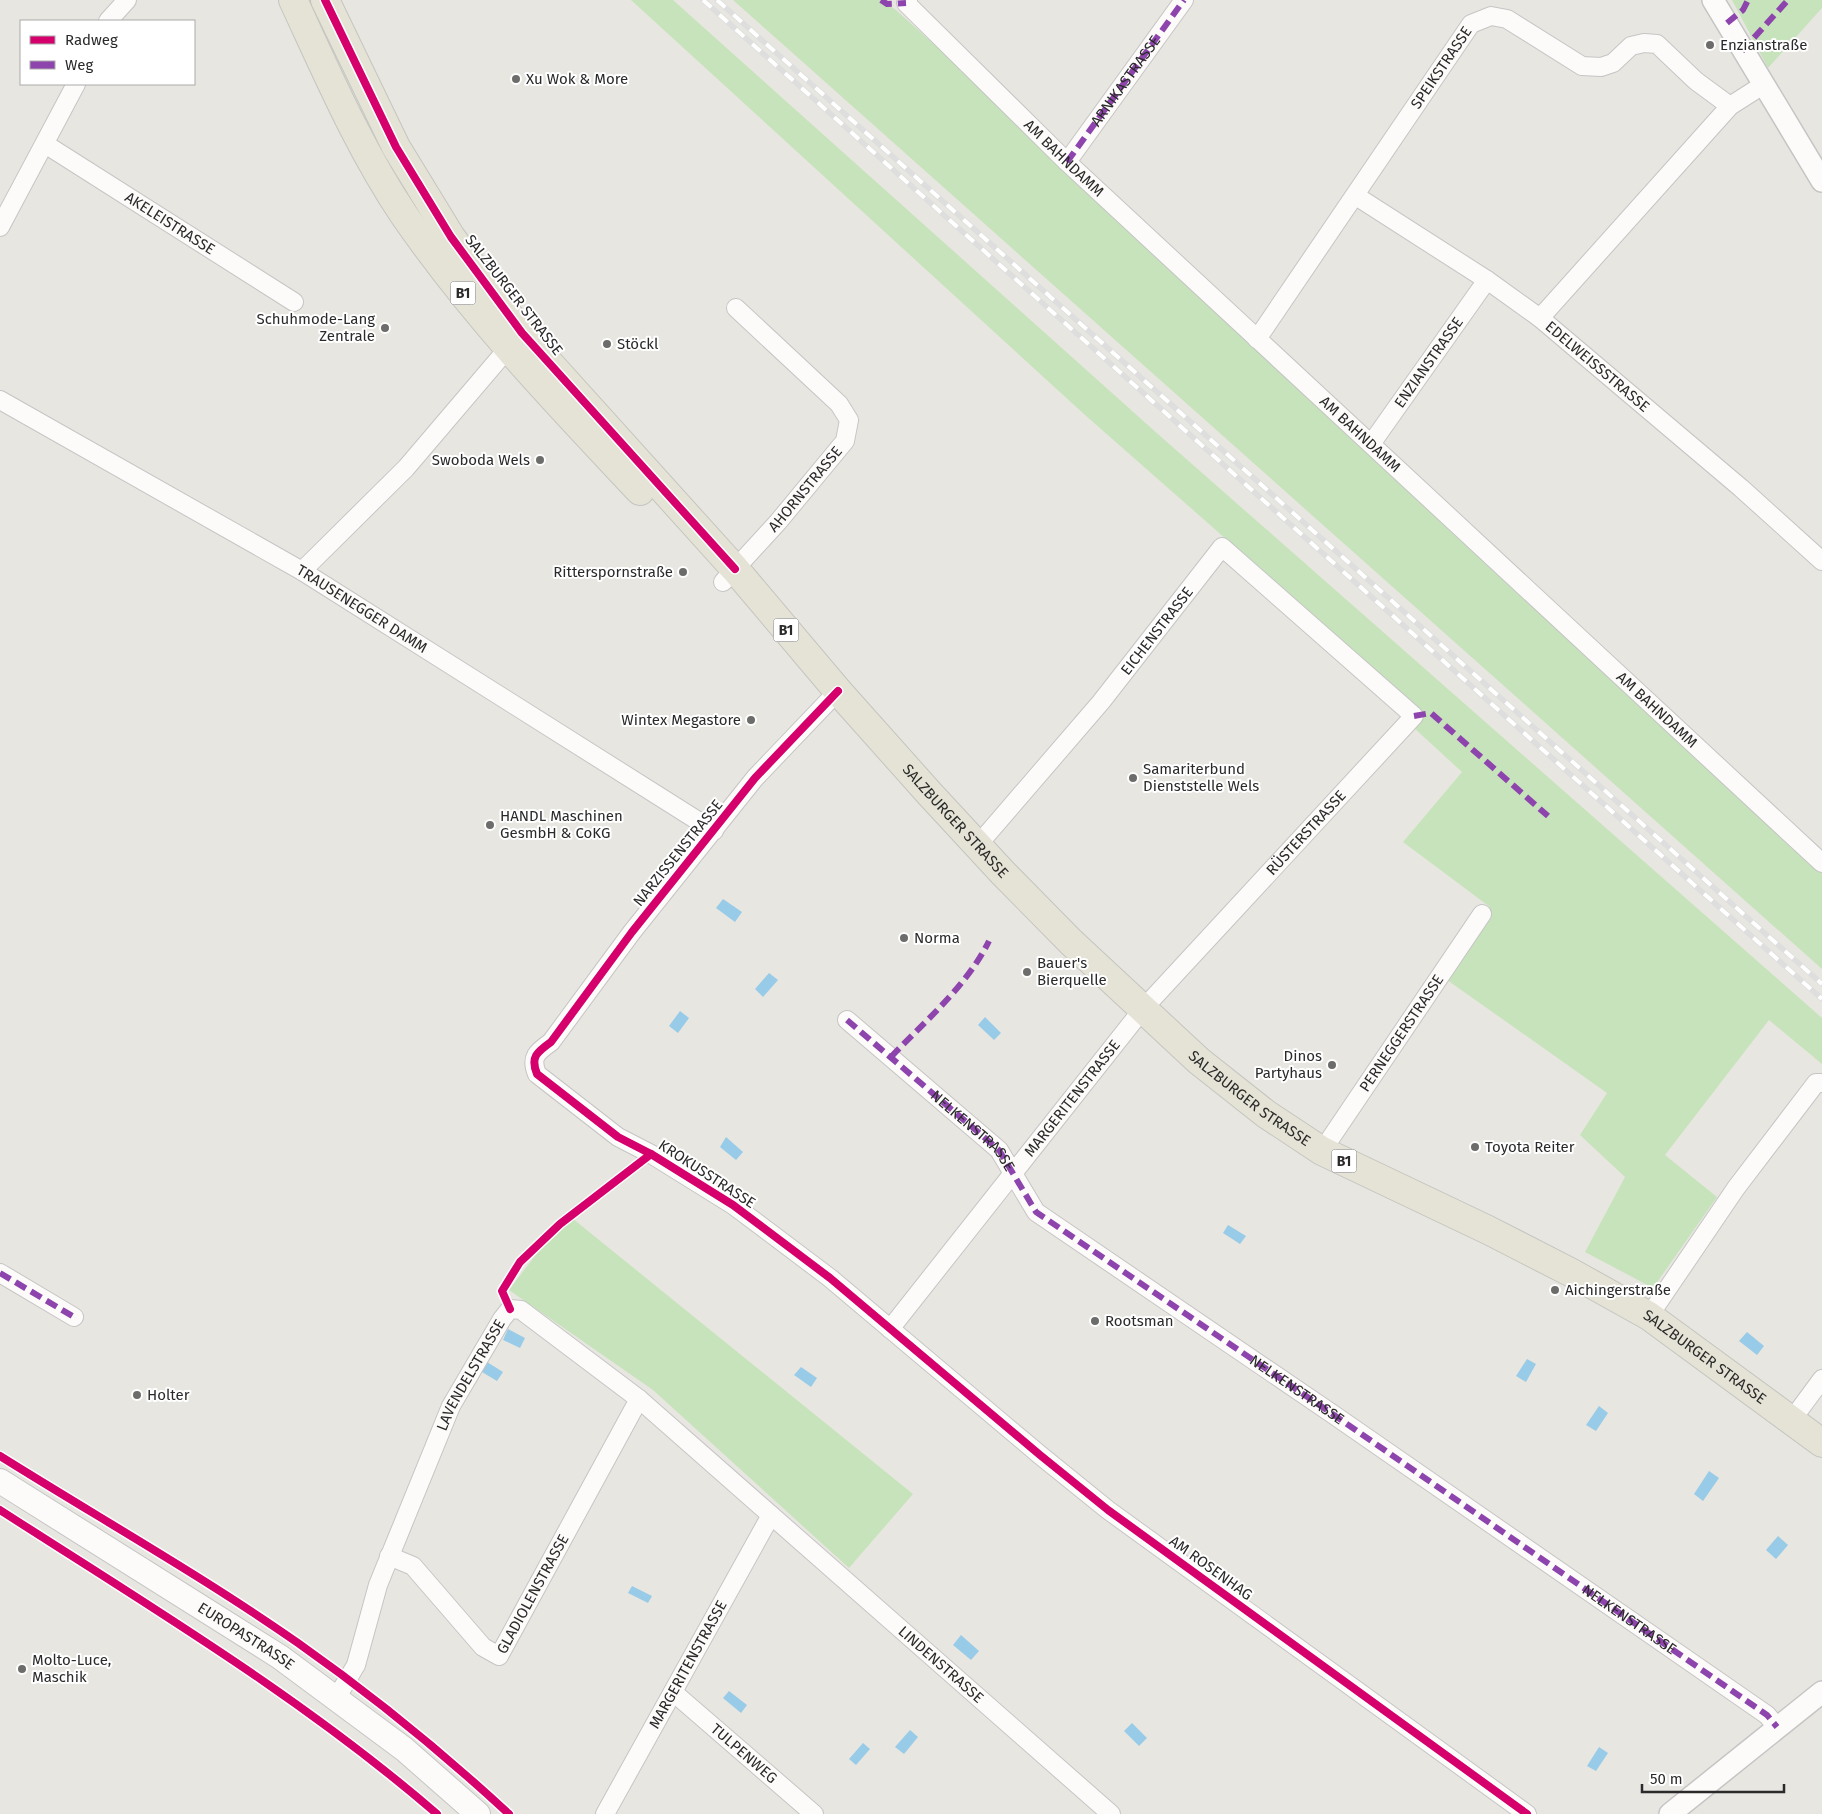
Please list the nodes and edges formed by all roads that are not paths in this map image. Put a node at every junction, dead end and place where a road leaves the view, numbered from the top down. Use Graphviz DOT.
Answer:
graph roads {
  1 [pos="127,0"];
  2 [pos="293,0"];
  3 [pos="326,0"];
  4 [pos="908,0"];
  5 [pos="1184,0"];
  6 [pos="1713,0"];
  7 [pos="109,20"];
  8 [pos="75,85"];
  9 [pos="1763,85"];
  10 [pos="1730,106"];
  11 [pos="45,144"];
  12 [pos="1067,162"];
  13 [pos="1822,182"];
  14 [pos="1356,196"];
  15 [pos="0,227"];
  16 [pos="1487,280"];
  17 [pos="294,302"];
  18 [pos="736,308"];
  19 [pos="1540,318"];
  20 [pos="1257,339"];
  21 [pos="515,340"];
  22 [pos="0,400"];
  23 [pos="1372,444"];
  24 [pos="1822,561"];
  25 [pos="302,571"];
  26 [pos="729,575"];
  27 [pos="1353,662"];
  28 [pos="838,691"];
  29 [pos="714,832"];
  30 [pos="977,846"];
  31 [pos="1822,863"];
  32 [pos="1482,914"];
  33 [pos="1142,1010"];
  34 [pos="847,1020"];
  35 [pos="551,1042"];
  36 [pos="1822,1083"];
  37 [pos="1322,1151"];
  38 [pos="1014,1175"];
  39 [pos="0,1272"];
  40 [pos="1649,1316"];
  41 [pos="74,1317"];
  42 [pos="890,1330"];
  43 [pos="1822,1379"];
  44 [pos="639,1399"];
  45 [pos="1792,1420"];
  46 [pos="1822,1443"];
  47 [pos="0,1481"];
  48 [pos="771,1515"];
  49 [pos="389,1556"];
  50 [pos="673,1692"];
  51 [pos="1822,1692"];
  52 [pos="336,1697"];
  53 [pos="1777,1727"];
  54 [pos="478,1814"];
  55 [pos="605,1814"];
  56 [pos="814,1814"];
  57 [pos="1111,1814"];
  58 [pos="1527,1814"];
  59 [pos="1670,1814"];
  1 -- 7 [label="street"];
  2 -- 21 [label="main road, SALZBURGER STRASSE / B1"];
  3 -- 21 [label="main road, SALZBURGER STRASSE / B1"];
  4 -- 12 [label="street, AM BAHNDAMM"];
  5 -- 12 [label="street, ARNIKASTRASSE"];
  6 -- 9 [label="street"];
  8 -- 11 [label="street"];
  9 -- 10 [label="street"];
  9 -- 13 [label="street"];
  10 -- 14 [label="street, SPEIKSTRASSE"];
  10 -- 19 [label="street"];
  11 -- 15 [label="street"];
  11 -- 17 [label="street, AKELEISTRASSE"];
  12 -- 20 [label="street, AM BAHNDAMM"];
  14 -- 16 [label="street, EDELWEISSSTRASSE"];
  14 -- 20 [label="street, SPEIKSTRASSE"];
  16 -- 19 [label="street, EDELWEISSSTRASSE"];
  16 -- 23 [label="street, ENZIANSTRASSE"];
  18 -- 26 [label="street, AHORNSTRASSE"];
  19 -- 24 [label="street, EDELWEISSSTRASSE"];
  20 -- 23 [label="street, AM BAHNDAMM"];
  21 -- 25 [label="street"];
  21 -- 26 [label="main road, SALZBURGER STRASSE / B1"];
  22 -- 25 [label="street, TRAUSENEGGER DAMM"];
  23 -- 31 [label="street, AM BAHNDAMM"];
  25 -- 29 [label="street, TRAUSENEGGER DAMM"];
  26 -- 28 [label="main road, SALZBURGER STRASSE / B1"];
  27 -- 30 [label="street, EICHENSTRASSE"];
  27 -- 33 [label="street, RÜSTERSTRASSE"];
  28 -- 29 [label="street, NARZISSENSTRASSE"];
  28 -- 30 [label="main road, SALZBURGER STRASSE / B1"];
  29 -- 35 [label="street, NARZISSENSTRASSE"];
  30 -- 33 [label="main road, SALZBURGER STRASSE / B1"];
  32 -- 37 [label="street, PERNEGGERSTRASSE"];
  33 -- 37 [label="main road, SALZBURGER STRASSE / B1"];
  33 -- 38 [label="street, MARGERITENSTRASSE"];
  34 -- 38 [label="street, NELKENSTRASSE"];
  35 -- 42 [label="street, KROKUSSTRASSE"];
  36 -- 40 [label="street"];
  37 -- 40 [label="main road, SALZBURGER STRASSE / B1"];
  38 -- 42 [label="street, MARGERITENSTRASSE"];
  38 -- 53 [label="street, NELKENSTRASSE"];
  39 -- 41 [label="street"];
  40 -- 45 [label="main road, SALZBURGER STRASSE / B1"];
  42 -- 58 [label="street, AM ROSENHAG"];
  43 -- 45 [label="street"];
  44 -- 48 [label="street, LAVENDELSTRASSE"];
  44 -- 49 [label="street, LAVENDELSTRASSE"];
  44 -- 49 [label="street, GLADIOLENSTRASSE"];
  45 -- 46 [label="main road, SALZBURGER STRASSE / B1"];
  47 -- 52 [label="main road, EUROPASTRASSE"];
  48 -- 50 [label="street, MARGERITENSTRASSE"];
  48 -- 57 [label="street, LINDENSTRASSE"];
  49 -- 52 [label="street, LAVENDELSTRASSE"];
  50 -- 55 [label="street, MARGERITENSTRASSE"];
  50 -- 56 [label="street, TULPENWEG"];
  51 -- 53 [label="street"];
  52 -- 54 [label="main road, EUROPASTRASSE"];
  53 -- 59 [label="street"];
}
